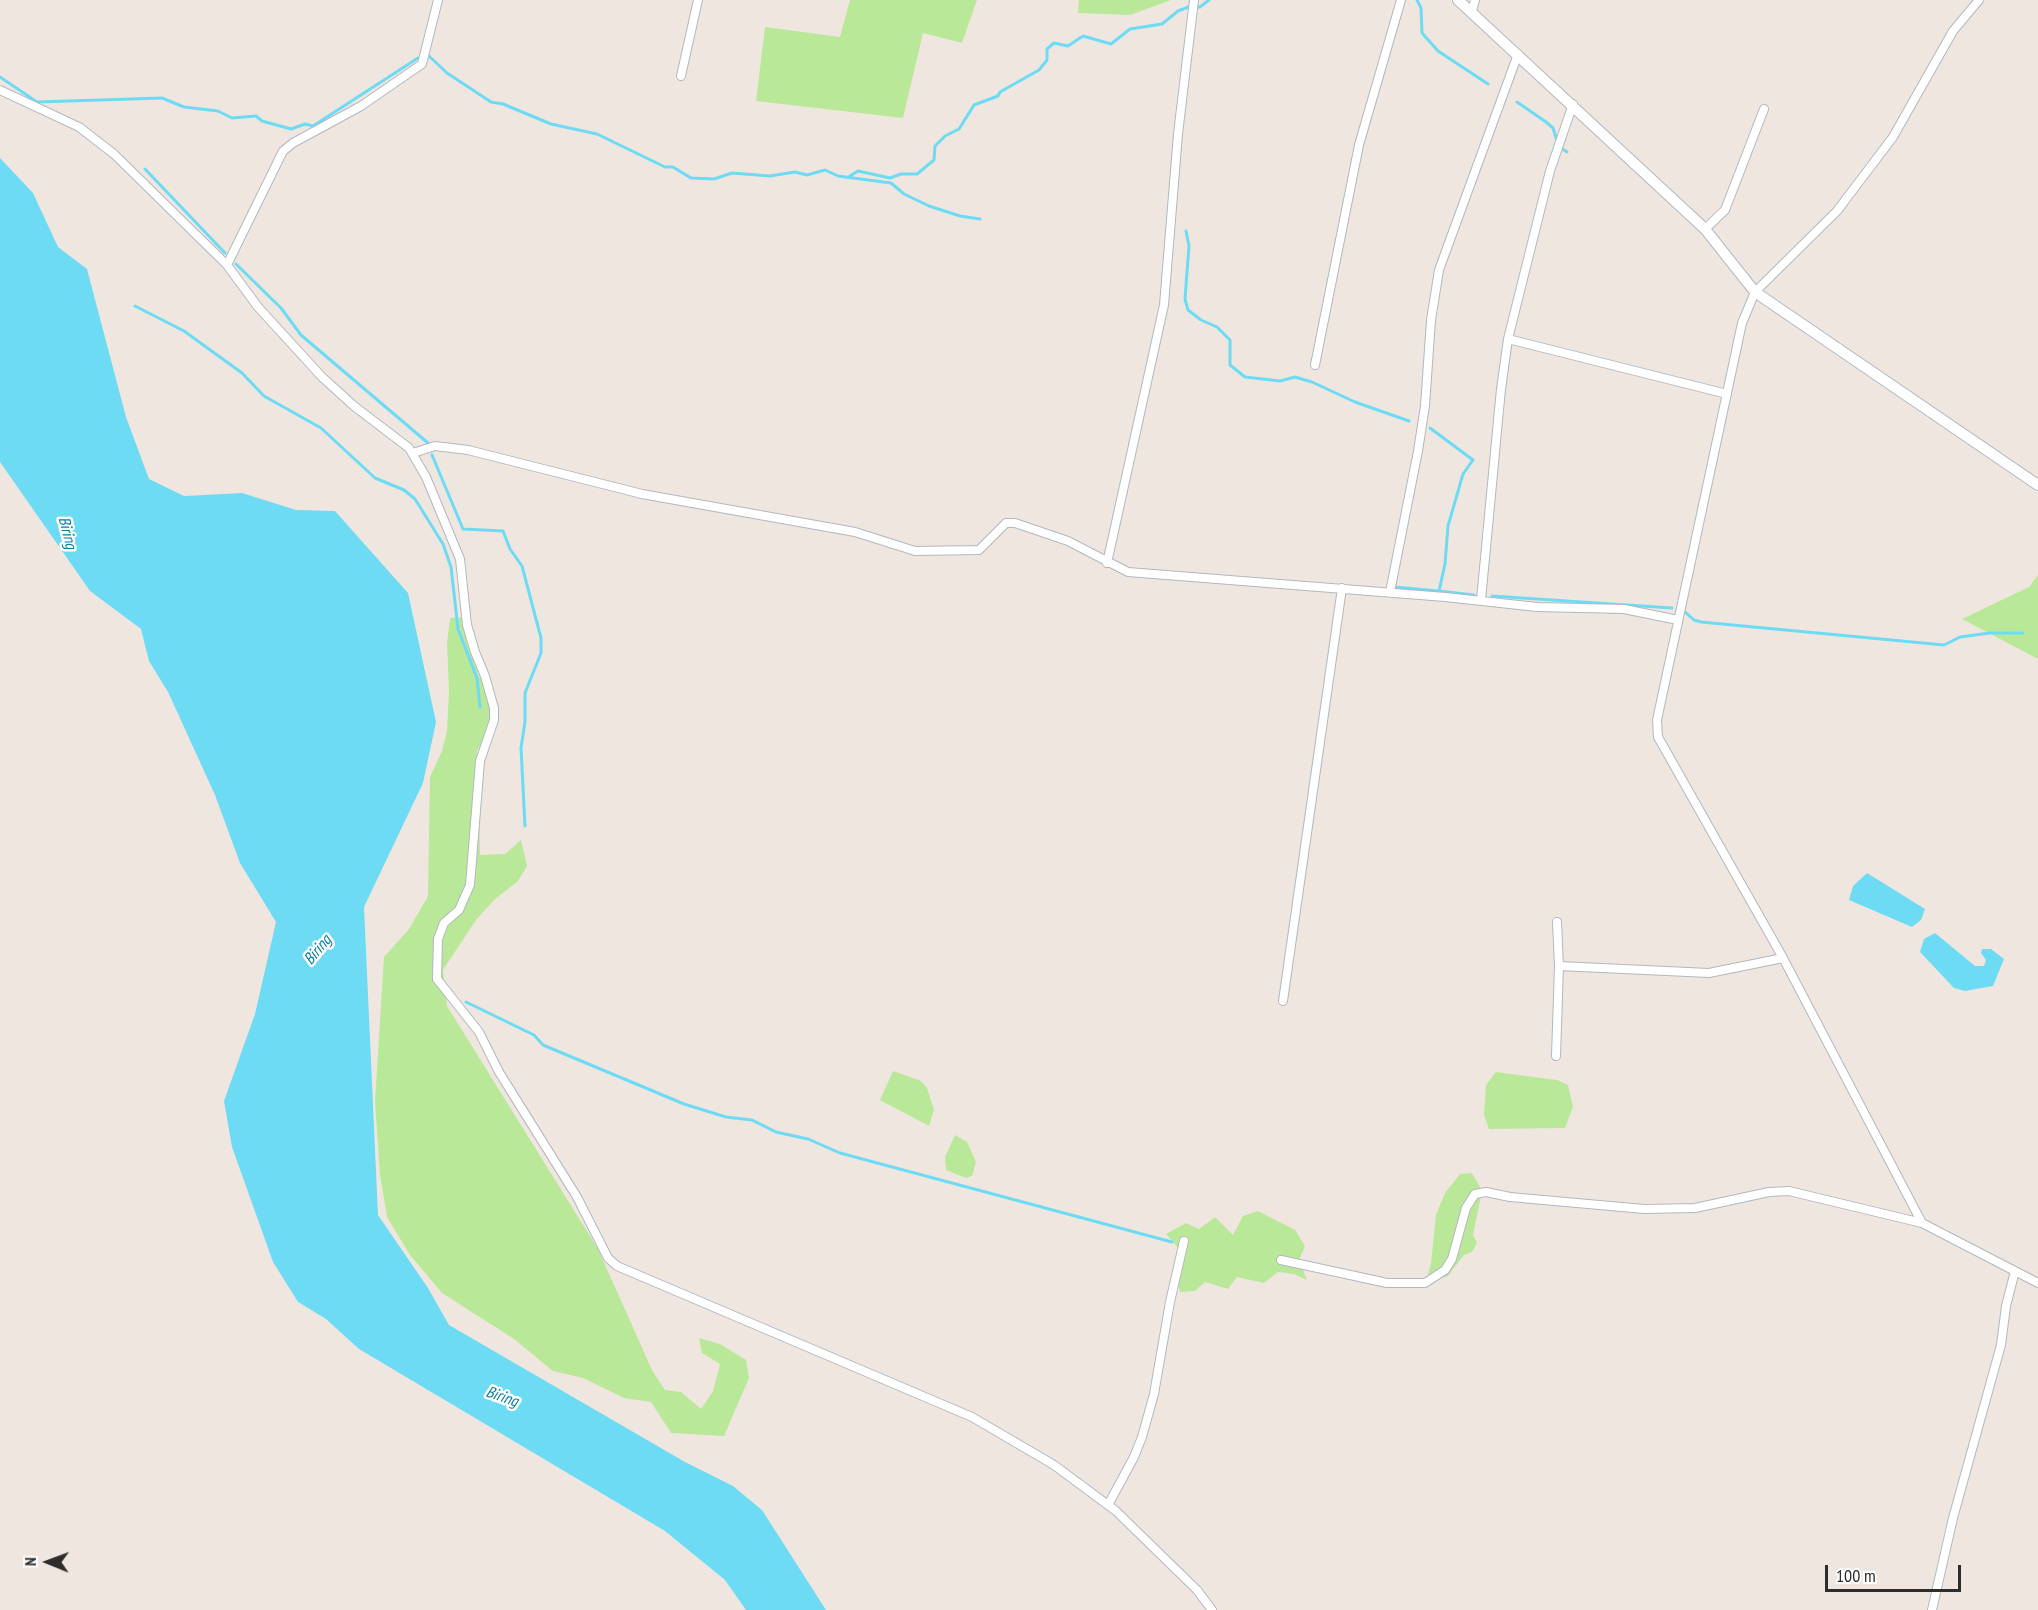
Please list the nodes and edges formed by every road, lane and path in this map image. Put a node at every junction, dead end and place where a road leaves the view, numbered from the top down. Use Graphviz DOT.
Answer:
graph roads {
  1 [pos="438,0"];
  2 [pos="698,0"];
  3 [pos="1194,0"];
  4 [pos="1401,0"];
  5 [pos="1458,0"];
  6 [pos="1979,0"];
  7 [pos="1474,5"];
  8 [pos="1518,54"];
  9 [pos="681,76"];
  10 [pos="0,90"];
  11 [pos="1573,104"];
  12 [pos="1764,109"];
  13 [pos="1705,229"];
  14 [pos="227,265"];
  15 [pos="1755,292"];
  16 [pos="1508,339"];
  17 [pos="1315,364"];
  18 [pos="1726,394"];
  19 [pos="413,453"];
  20 [pos="2038,485"];
  21 [pos="1107,563"];
  22 [pos="1342,588"];
  23 [pos="1390,592"];
  24 [pos="1481,600"];
  25 [pos="1678,620"];
  26 [pos="1557,922"];
  27 [pos="1783,958"];
  28 [pos="1558,966"];
  29 [pos="1283,1000"];
  30 [pos="1556,1056"];
  31 [pos="1922,1223"];
  32 [pos="1184,1240"];
  33 [pos="1281,1260"];
  34 [pos="2015,1271"];
  35 [pos="2038,1282"];
  36 [pos="1108,1505"];
  37 [pos="1212,1610"];
  38 [pos="1932,1610"];
  1 -- 14 [label="street"];
  2 -- 9 [label="street"];
  3 -- 21 [label="street"];
  4 -- 17 [label="street"];
  5 -- 7 [label="street"];
  6 -- 15 [label="street"];
  7 -- 8 [label="street"];
  8 -- 11 [label="street"];
  8 -- 23 [label="street"];
  10 -- 14 [label="street"];
  11 -- 13 [label="street"];
  11 -- 16 [label="street"];
  12 -- 13 [label="street"];
  13 -- 15 [label="street"];
  14 -- 19 [label="street"];
  15 -- 18 [label="street"];
  15 -- 20 [label="street"];
  16 -- 18 [label="street"];
  16 -- 24 [label="street"];
  18 -- 25 [label="street"];
  19 -- 21 [label="street"];
  19 -- 36 [label="street"];
  21 -- 22 [label="street"];
  22 -- 23 [label="street"];
  22 -- 29 [label="street"];
  23 -- 24 [label="street"];
  24 -- 25 [label="street"];
  25 -- 27 [label="street"];
  26 -- 28 [label="street"];
  27 -- 28 [label="street"];
  27 -- 31 [label="street"];
  28 -- 30 [label="street"];
  31 -- 33 [label="street"];
  31 -- 34 [label="street"];
  32 -- 36 [label="street"];
  34 -- 35 [label="street"];
  34 -- 38 [label="street"];
  36 -- 37 [label="street"];
}
